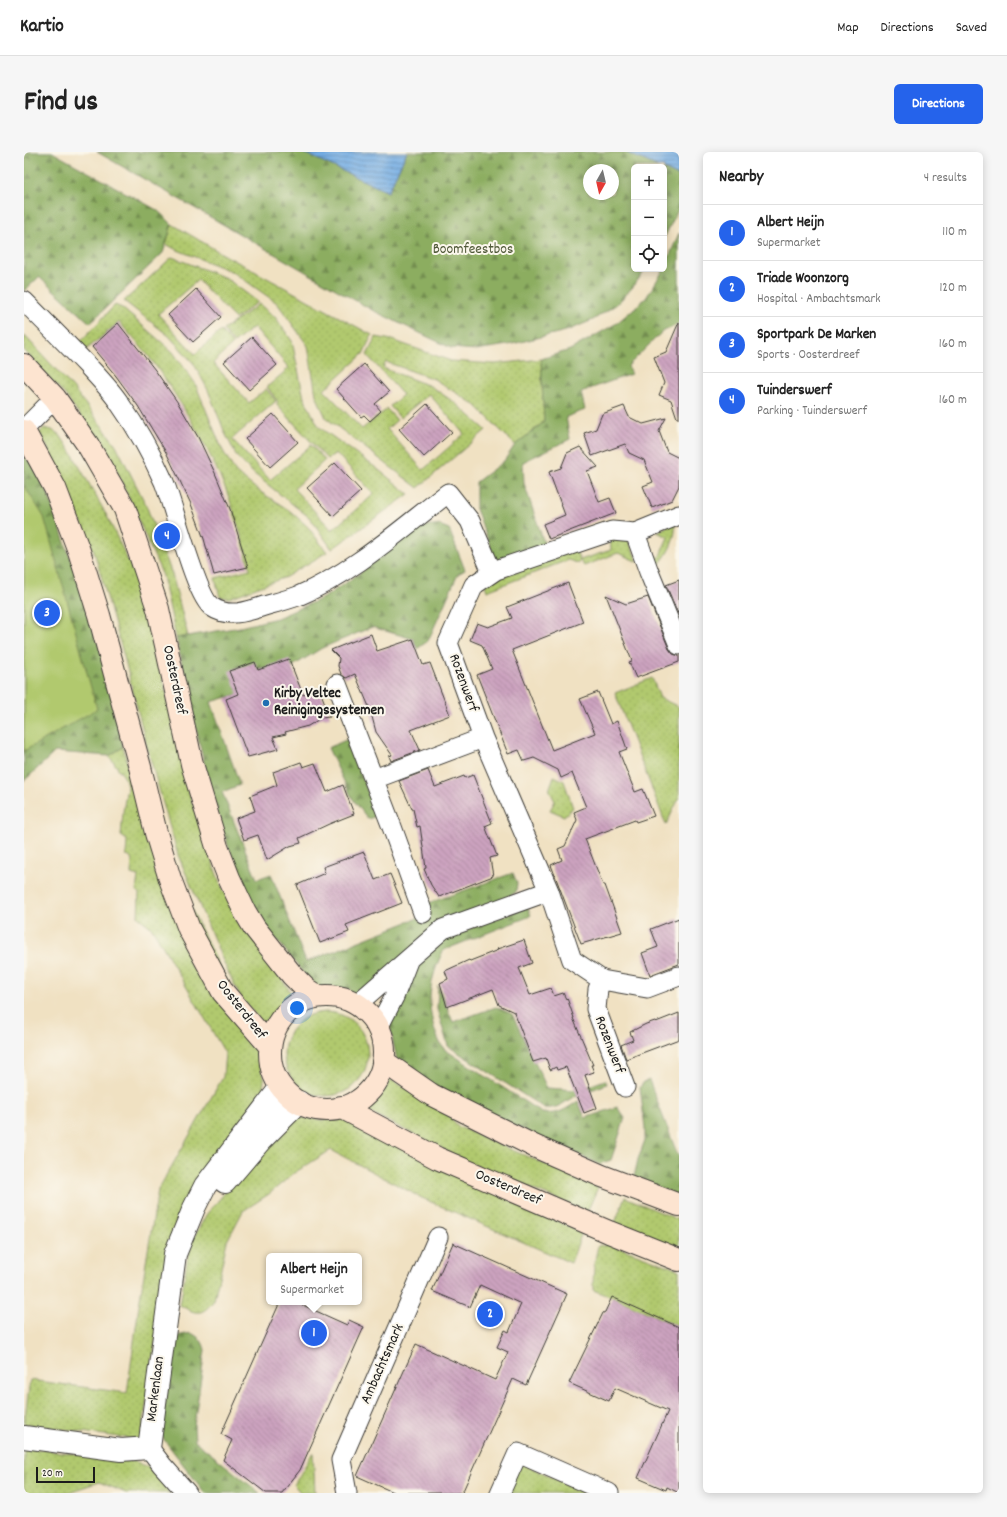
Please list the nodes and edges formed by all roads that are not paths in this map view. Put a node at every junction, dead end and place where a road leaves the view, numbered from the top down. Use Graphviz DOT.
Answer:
graph roads {
  1 [pos="24,301"];
  2 [pos="24,365"];
  3 [pos="55,398"];
  4 [pos="24,414"];
  5 [pos="24,430"];
  6 [pos="679,515"];
  7 [pos="635,533"];
  8 [pos="492,572"];
  9 [pos="679,645"];
  10 [pos="337,684"];
  11 [pos="483,738"];
  12 [pos="374,779"];
  13 [pos="549,891"];
  14 [pos="423,913"];
  15 [pos="408,961"];
  16 [pos="679,976"];
  17 [pos="602,980"];
  18 [pos="317,996"];
  19 [pos="357,1004"];
  20 [pos="378,1028"];
  21 [pos="270,1046"];
  22 [pos="383,1061"];
  23 [pos="281,1087"];
  24 [pos="625,1087"];
  25 [pos="299,1102"];
  26 [pos="341,1108"];
  27 [pos="679,1205"];
  28 [pos="194,1208"];
  29 [pos="438,1237"];
  30 [pos="679,1260"];
  31 [pos="24,1437"];
  32 [pos="149,1448"];
  33 [pos="187,1493"];
  34 [pos="347,1493"];
  35 [pos="500,1493"];
  36 [pos="609,1493"];
  1 -- 8 [label="street"];
  2 -- 3 [label="main road, Oosterdreef"];
  3 -- 4 [label="street"];
  3 -- 5 [label="street"];
  3 -- 18 [label="main road, Oosterdreef"];
  5 -- 21 [label="main road, Oosterdreef"];
  6 -- 7 [label="street, Rozenwerf"];
  7 -- 8 [label="street, Rozenwerf"];
  7 -- 9 [label="street"];
  8 -- 11 [label="street, Rozenwerf"];
  10 -- 12 [label="street"];
  11 -- 12 [label="street"];
  11 -- 13 [label="street, Rozenwerf"];
  12 -- 14 [label="street"];
  13 -- 15 [label="street"];
  13 -- 17 [label="street, Rozenwerf"];
  15 -- 19 [label="street"];
  15 -- 20 [label="street"];
  16 -- 17 [label="street, Rozenwerf"];
  17 -- 24 [label="street, Rozenwerf"];
  18 -- 19 [label="main road"];
  18 -- 21 [label="main road"];
  19 -- 20 [label="main road"];
  20 -- 22 [label="main road"];
  21 -- 23 [label="main road"];
  22 -- 26 [label="main road"];
  22 -- 27 [label="main road"];
  23 -- 25 [label="main road"];
  23 -- 28 [label="street, Markenlaan"];
  25 -- 26 [label="main road"];
  25 -- 28 [label="street"];
  26 -- 30 [label="main road, Oosterdreef"];
  28 -- 32 [label="street, Markenlaan"];
  29 -- 34 [label="street, Ambachtsmark"];
  31 -- 32 [label="street"];
  32 -- 33 [label="street"];
  35 -- 36 [label="street"];
}
